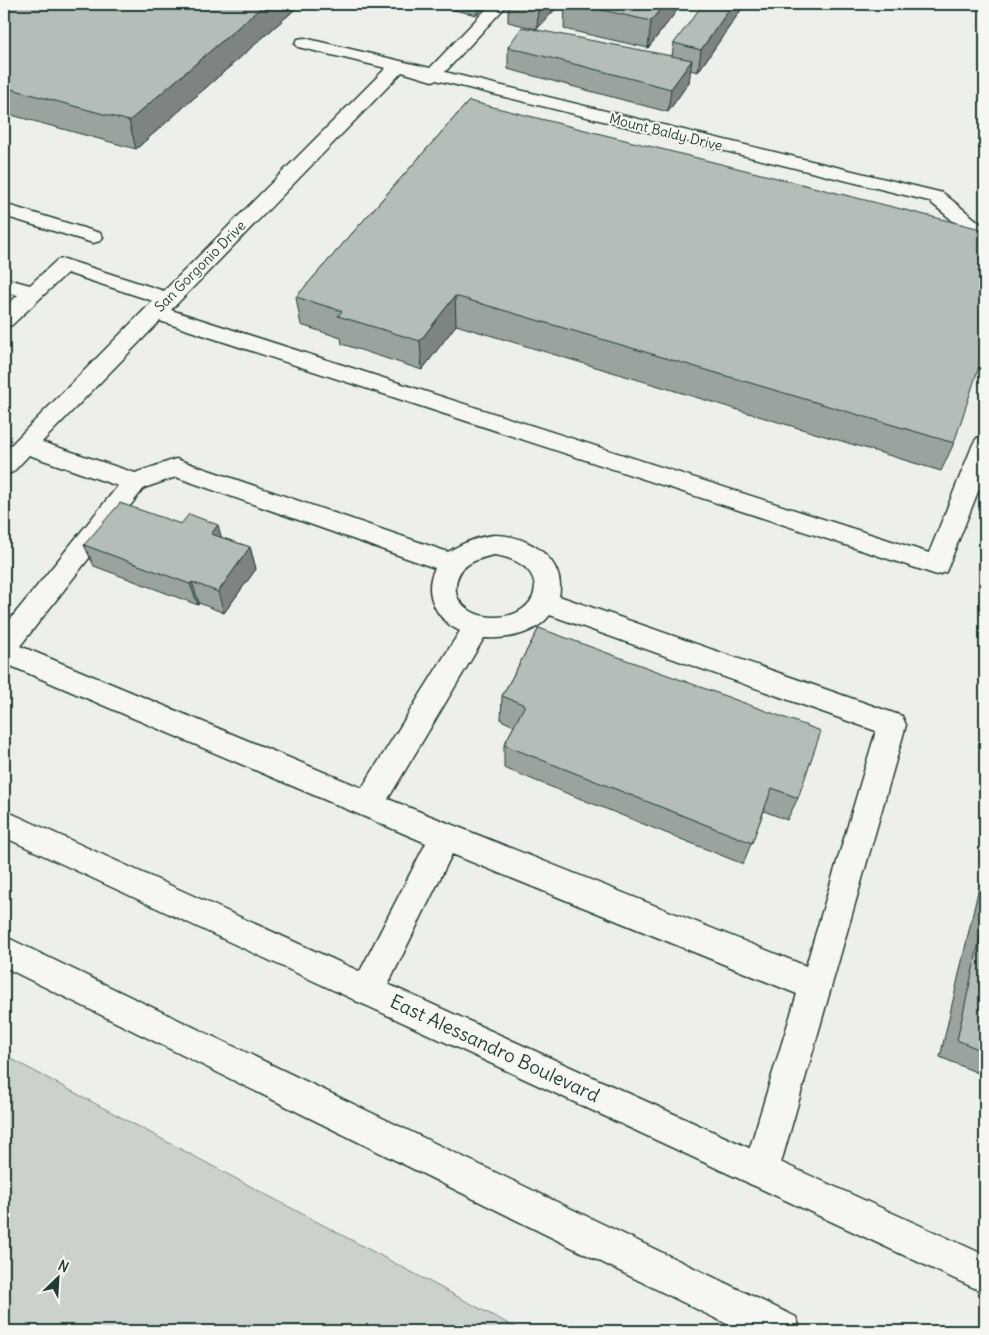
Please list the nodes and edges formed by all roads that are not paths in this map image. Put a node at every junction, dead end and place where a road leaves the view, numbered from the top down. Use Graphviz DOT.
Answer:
graph roads {
  1 [pos="500,4"];
  2 [pos="304,43"];
  3 [pos="397,67"];
  4 [pos="432,76"];
  5 [pos="4,210"];
  6 [pos="985,235"];
  7 [pos="93,237"];
  8 [pos="4,284"];
  9 [pos="34,292"];
  10 [pos="162,306"];
  11 [pos="4,320"];
  12 [pos="985,444"];
  13 [pos="25,445"];
  14 [pos="4,466"];
  15 [pos="135,482"];
  16 [pos="450,563"];
  17 [pos="545,602"];
  18 [pos="477,626"];
  19 [pos="4,646"];
  20 [pos="4,651"];
  21 [pos="369,804"];
  22 [pos="4,823"];
  23 [pos="445,837"];
  24 [pos="4,951"];
  25 [pos="816,986"];
  26 [pos="368,990"];
  27 [pos="760,1170"];
  28 [pos="985,1274"];
  29 [pos="782,1331"];
  1 -- 4 [label="street"];
  2 -- 3 [label="street, Mount Baldy Drive"];
  3 -- 4 [label="street, Mount Baldy Drive"];
  3 -- 10 [label="street, San Gorgonio Drive"];
  4 -- 6 [label="street, Mount Baldy Drive"];
  5 -- 7 [label="street"];
  8 -- 9 [label="street"];
  9 -- 10 [label="street"];
  9 -- 11 [label="street"];
  10 -- 12 [label="street"];
  10 -- 13 [label="street, San Gorgonio Drive"];
  13 -- 14 [label="street, San Gorgonio Drive"];
  13 -- 15 [label="street"];
  15 -- 16 [label="street"];
  15 -- 19 [label="street"];
  16 -- 17 [label="street"];
  16 -- 18 [label="street"];
  17 -- 18 [label="street"];
  17 -- 25 [label="street"];
  18 -- 21 [label="street"];
  20 -- 21 [label="street"];
  21 -- 23 [label="street"];
  22 -- 26 [label="street, East Alessandro Boulevard"];
  23 -- 25 [label="street"];
  23 -- 26 [label="street"];
  24 -- 29 [label="street"];
  25 -- 27 [label="street"];
  26 -- 27 [label="street, East Alessandro Boulevard"];
  27 -- 28 [label="street, East Alessandro Boulevard"];
}
